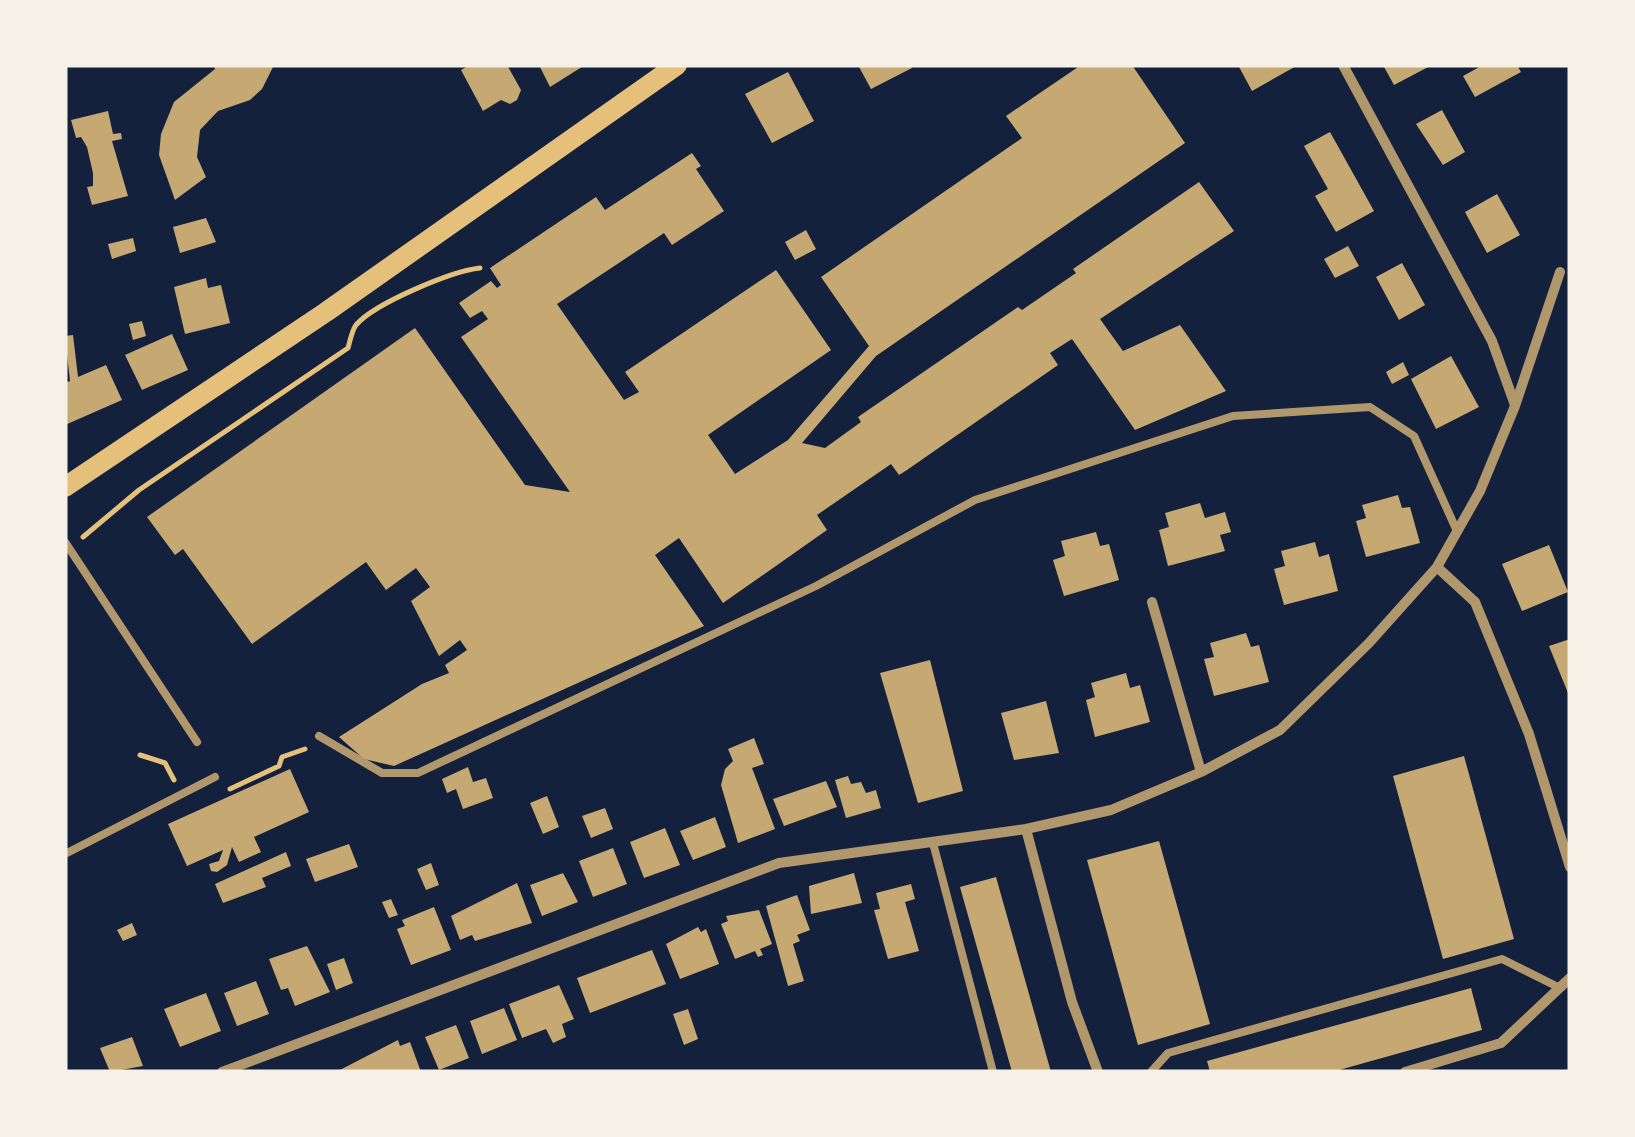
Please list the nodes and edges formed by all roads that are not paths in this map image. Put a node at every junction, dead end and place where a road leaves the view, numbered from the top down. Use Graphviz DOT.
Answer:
graph roads {
  1 [pos="677,65"];
  2 [pos="1343,65"];
  3 [pos="1560,272"];
  4 [pos="1515,406"];
  5 [pos="65,487"];
  6 [pos="1457,531"];
  7 [pos="67,546"];
  8 [pos="1437,567"];
  9 [pos="1152,602"];
  10 [pos="319,736"];
  11 [pos="197,742"];
  12 [pos="1202,772"];
  13 [pos="216,777"];
  14 [pos="1026,829"];
  15 [pos="932,843"];
  16 [pos="65,854"];
  17 [pos="1570,867"];
  18 [pos="1570,978"];
  19 [pos="1560,988"];
  20 [pos="222,1072"];
  21 [pos="993,1072"];
  22 [pos="1098,1072"];
  23 [pos="1151,1072"];
  24 [pos="1405,1072"];
  1 -- 5 [label="main road"];
  2 -- 4 [label="street"];
  3 -- 4 [label="street"];
  4 -- 6 [label="street"];
  6 -- 8 [label="street"];
  6 -- 10 [label="lane"];
  7 -- 11 [label="lane"];
  8 -- 12 [label="street"];
  8 -- 17 [label="street"];
  9 -- 12 [label="street"];
  12 -- 14 [label="street"];
  13 -- 16 [label="lane"];
  14 -- 15 [label="street"];
  14 -- 22 [label="street"];
  15 -- 20 [label="street"];
  15 -- 21 [label="lane"];
  18 -- 19 [label="street"];
  19 -- 23 [label="lane"];
  19 -- 24 [label="street"];
}
